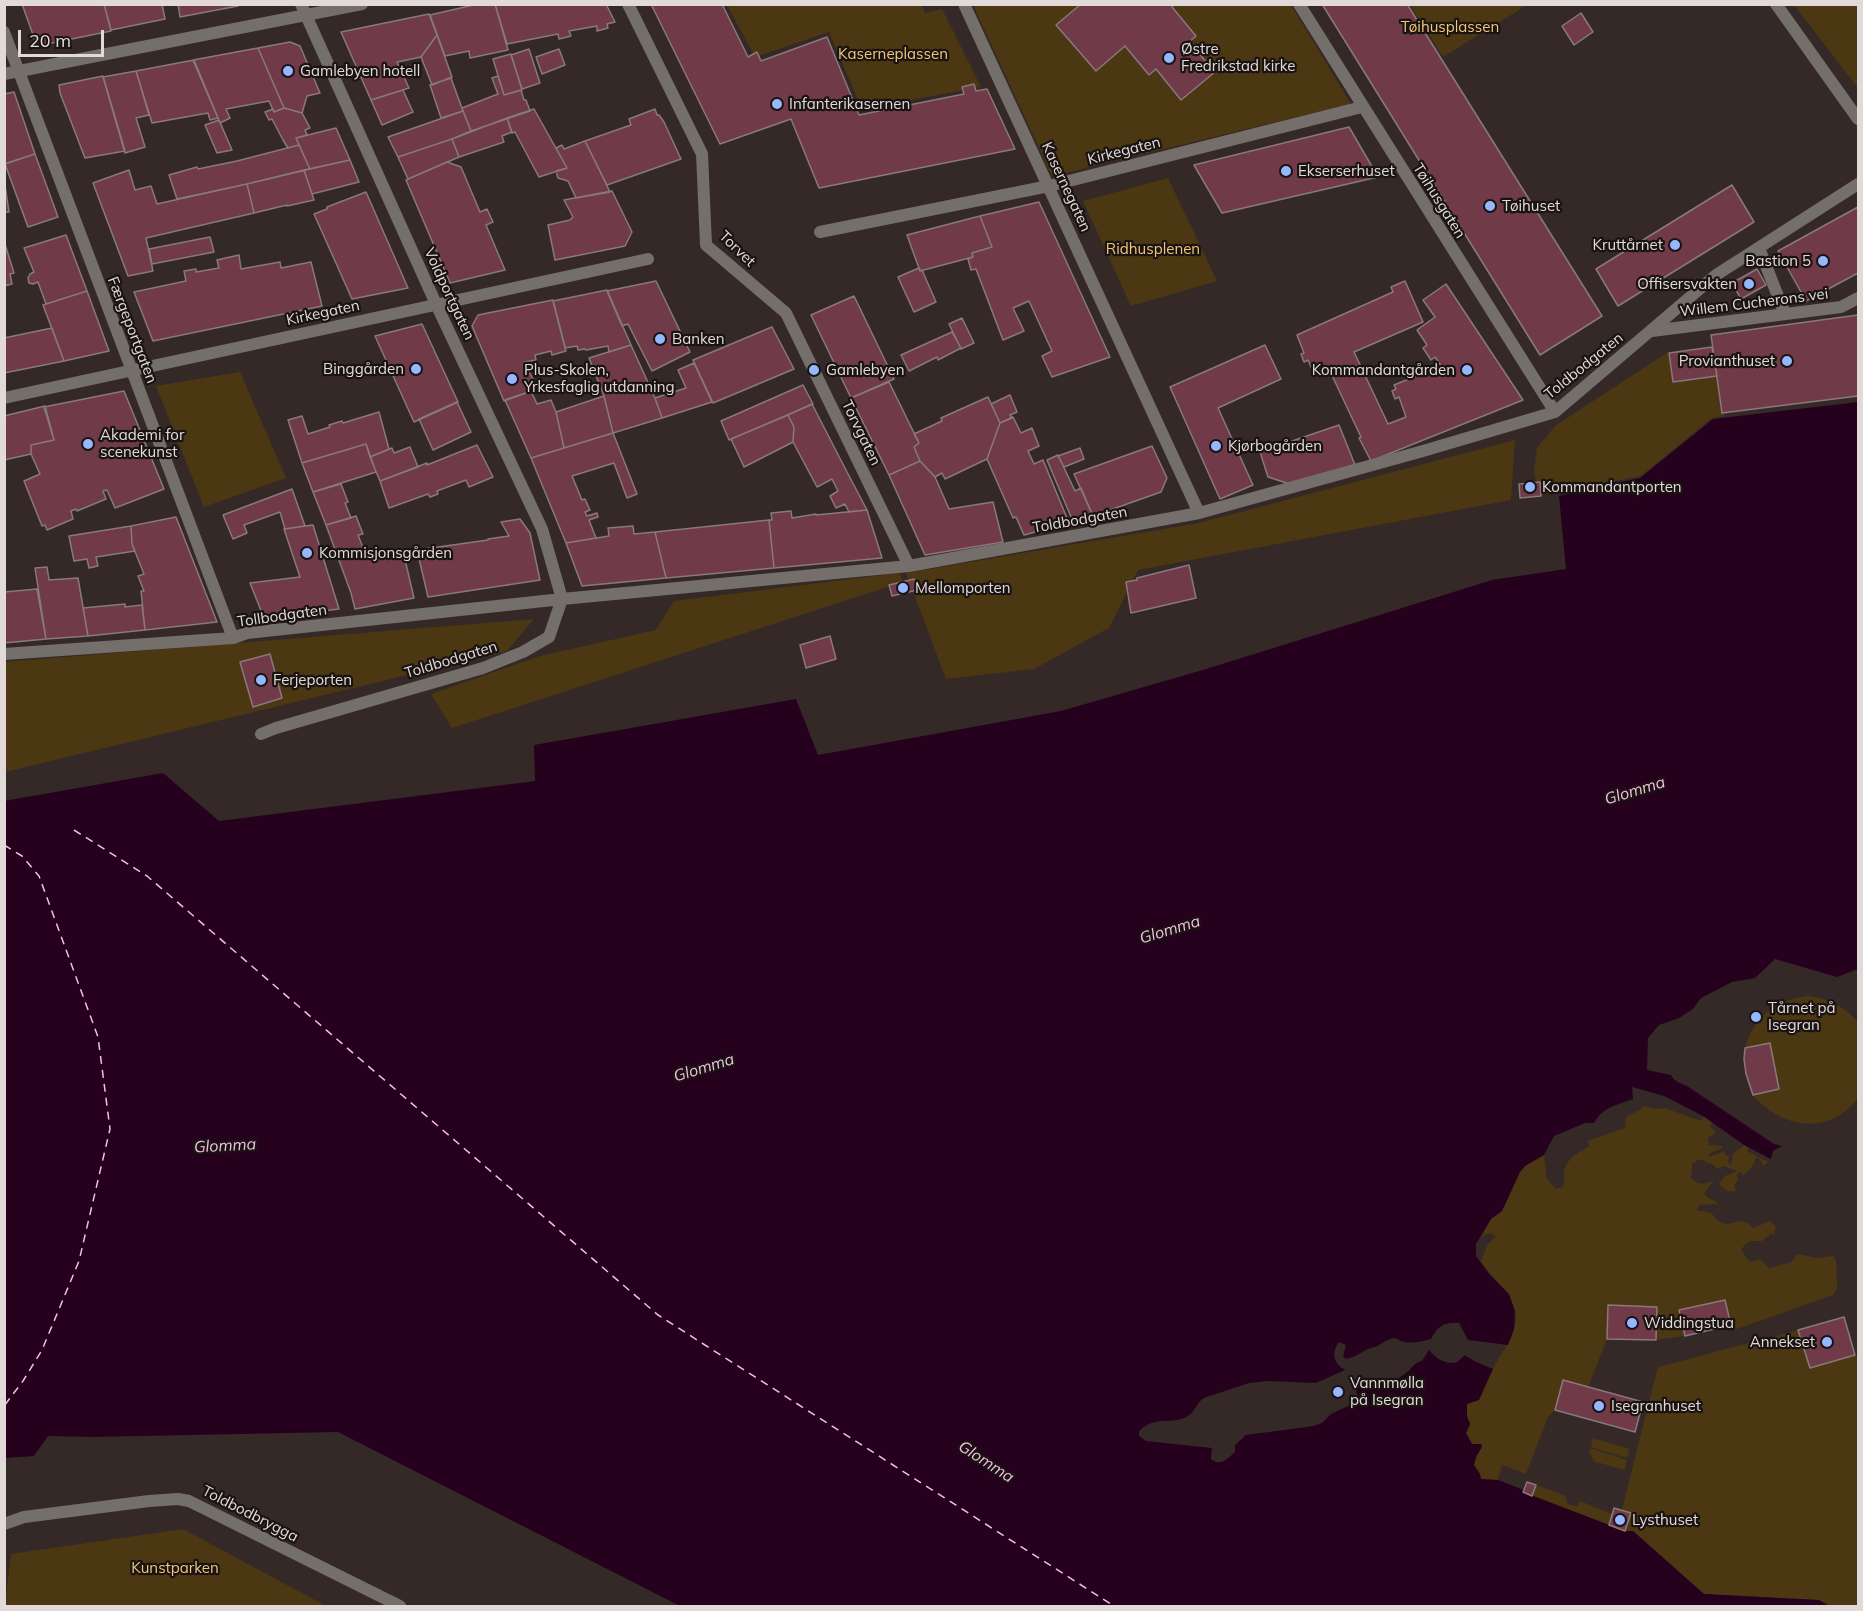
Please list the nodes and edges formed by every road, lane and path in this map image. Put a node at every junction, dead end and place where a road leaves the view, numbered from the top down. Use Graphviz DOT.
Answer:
graph roads {
  1 [pos="362,4"];
  2 [pos="628,4"];
  3 [pos="964,4"];
  4 [pos="1299,4"];
  5 [pos="1776,4"];
  6 [pos="303,10"];
  7 [pos="4,32"];
  8 [pos="19,72"];
  9 [pos="4,74"];
  10 [pos="1362,107"];
  11 [pos="1858,119"];
  12 [pos="1858,184"];
  13 [pos="1049,186"];
  14 [pos="820,232"];
  15 [pos="1759,248"];
  16 [pos="648,259"];
  17 [pos="1858,298"];
  18 [pos="436,304"];
  19 [pos="786,313"];
  20 [pos="1785,314"];
  21 [pos="1651,331"];
  22 [pos="131,370"];
  23 [pos="4,398"];
  24 [pos="1555,412"];
  25 [pos="1199,513"];
  26 [pos="909,566"];
  27 [pos="562,599"];
  28 [pos="233,638"];
  29 [pos="4,654"];
  30 [pos="261,734"];
  31 [pos="4,1524"];
  32 [pos="400,1606"];
  1 -- 6 [label="street"];
  2 -- 19 [label="street, Torvet"];
  3 -- 13 [label="street, Kasernegaten"];
  4 -- 10 [label="street, Tøihusgaten"];
  5 -- 11 [label="street"];
  6 -- 8 [label="street"];
  6 -- 18 [label="street, Voldportgaten"];
  7 -- 8 [label="street, Færgeportgaten"];
  8 -- 9 [label="street"];
  8 -- 22 [label="street, Færgeportgaten"];
  10 -- 13 [label="street, Kirkegaten"];
  10 -- 24 [label="street, Tøihusgaten"];
  12 -- 15 [label="street, Toldbodgaten"];
  13 -- 14 [label="street, Kirkegaten"];
  13 -- 25 [label="street, Kasernegaten"];
  15 -- 20 [label="street"];
  15 -- 21 [label="street, Toldbodgaten"];
  16 -- 18 [label="street, Kirkegaten"];
  17 -- 20 [label="street, Willem Cucherons vei"];
  18 -- 22 [label="street, Kirkegaten"];
  18 -- 27 [label="street, Voldportgaten"];
  19 -- 26 [label="street, Torvgaten"];
  20 -- 21 [label="street, Willem Cucherons vei"];
  21 -- 24 [label="street, Toldbodgaten"];
  22 -- 23 [label="street, Kirkegaten"];
  22 -- 28 [label="street, Færgeportgaten"];
  24 -- 25 [label="street, Toldbodgaten"];
  25 -- 26 [label="street, Toldbodgaten"];
  26 -- 27 [label="street, Toldbodgaten"];
  27 -- 28 [label="street, Tollbodgaten"];
  27 -- 30 [label="street, Toldbodgaten"];
  28 -- 29 [label="street, Tollbodgaten"];
  31 -- 32 [label="street, Toldbodbrygga"];
}
